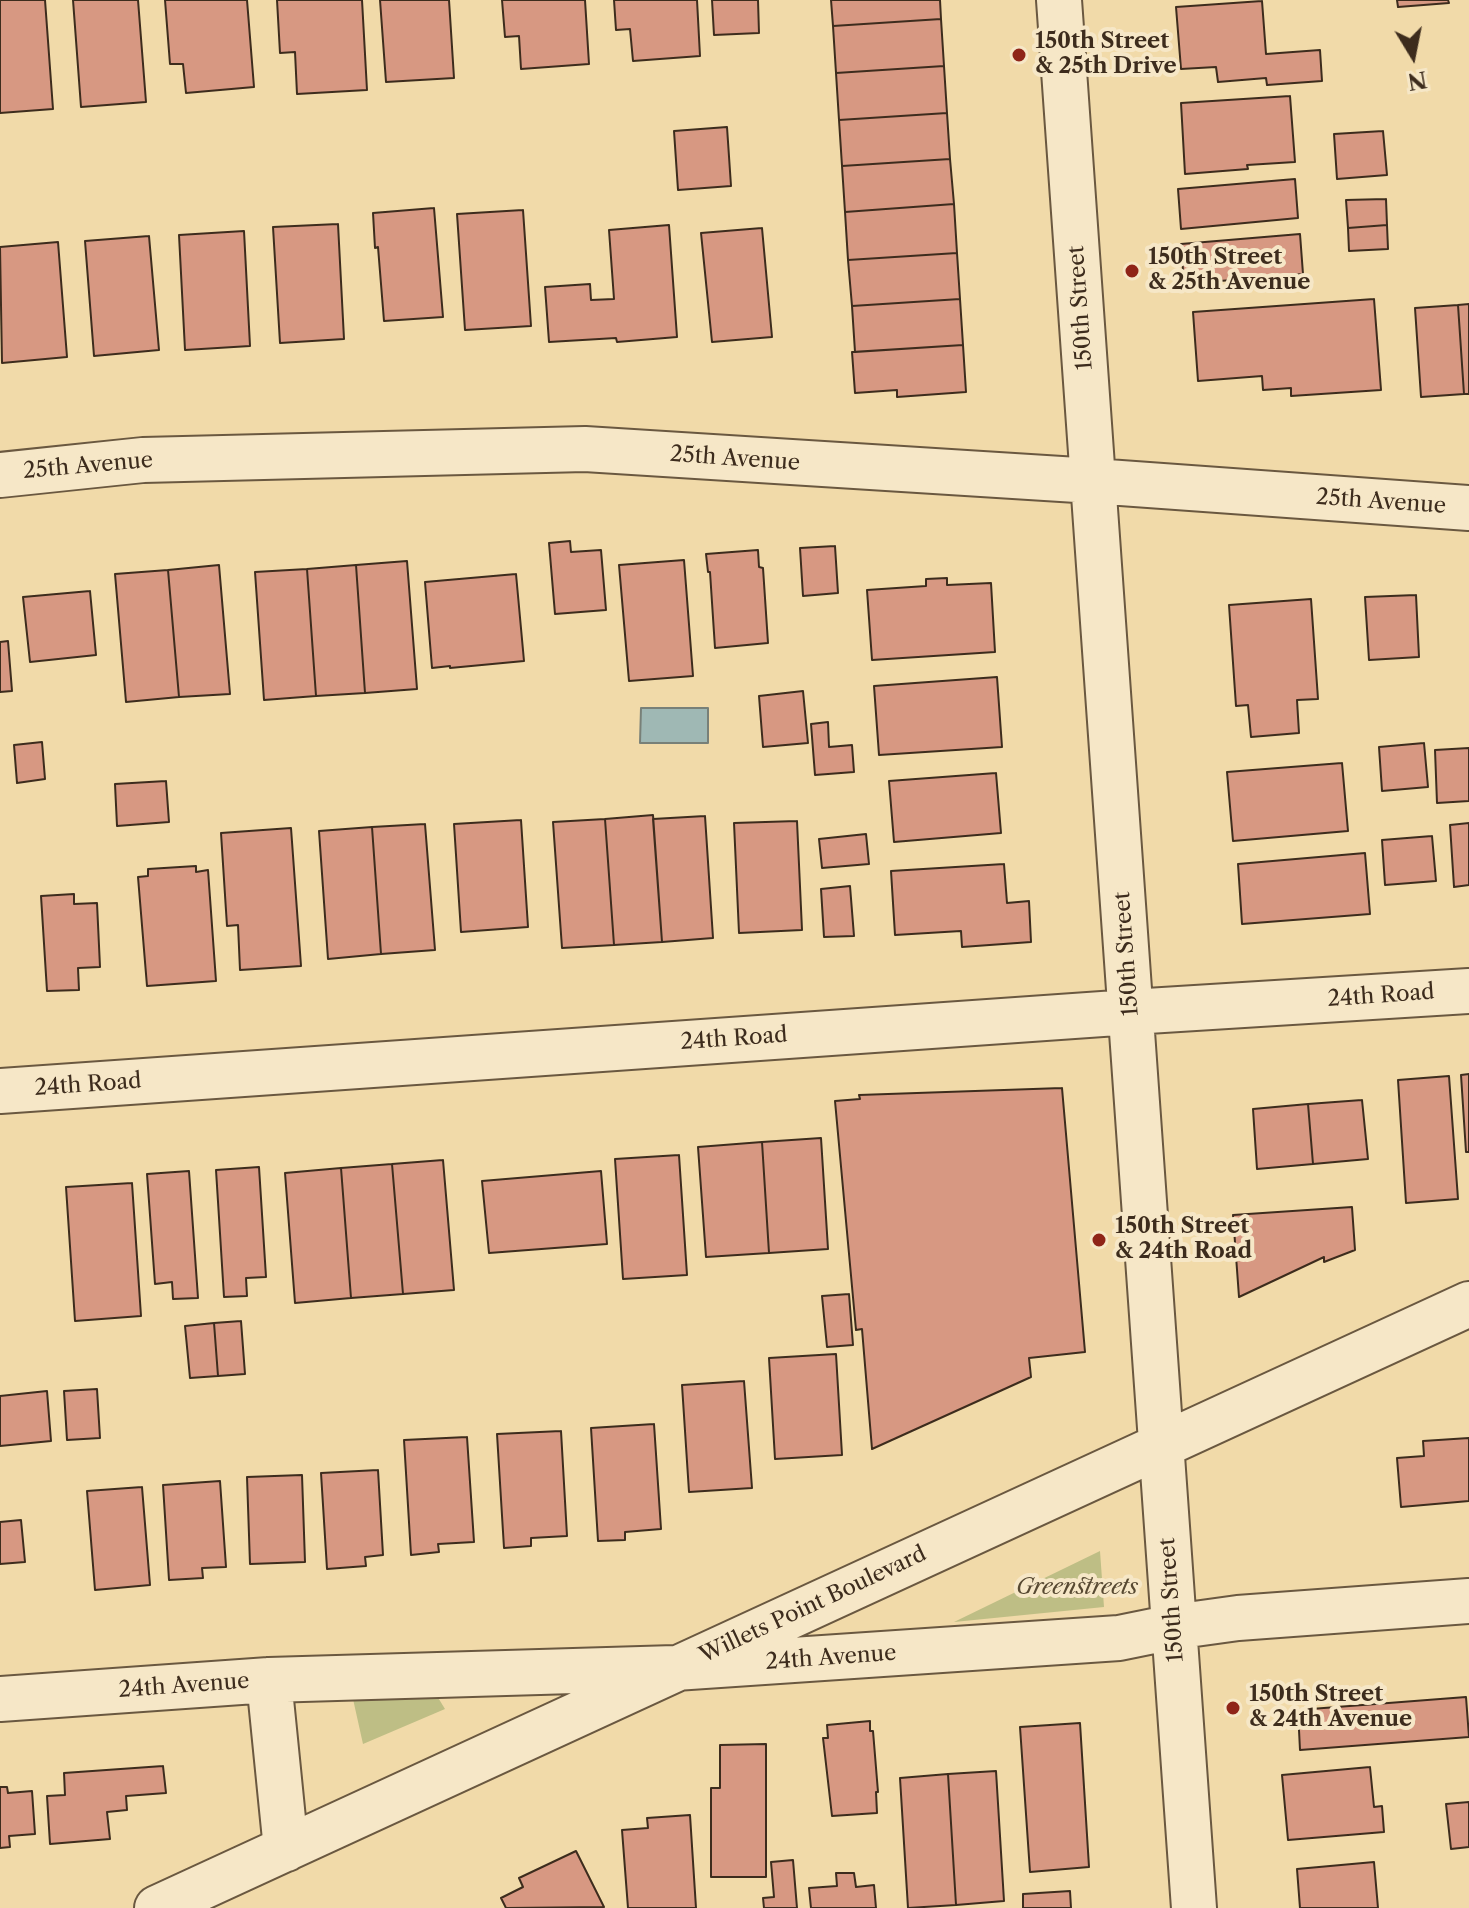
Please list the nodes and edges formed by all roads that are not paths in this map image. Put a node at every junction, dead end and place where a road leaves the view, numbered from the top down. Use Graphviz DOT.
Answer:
graph roads {
  1 [pos="1059,0"];
  2 [pos="0,475"];
  3 [pos="1093,481"];
  4 [pos="1469,508"];
  5 [pos="1469,991"];
  6 [pos="1131,1012"];
  7 [pos="0,1091"];
  8 [pos="1469,1304"];
  9 [pos="1161,1445"];
  10 [pos="1469,1601"];
  11 [pos="1173,1627"];
  12 [pos="675,1668"];
  13 [pos="269,1680"];
  14 [pos="0,1699"];
  15 [pos="286,1849"];
  16 [pos="157,1908"];
  17 [pos="1194,1908"];
  1 -- 3 [label="street, 150th Street"];
  2 -- 3 [label="street, 25th Avenue"];
  3 -- 4 [label="street, 25th Avenue"];
  3 -- 6 [label="street, 150th Street"];
  5 -- 6 [label="street, 24th Road"];
  6 -- 7 [label="street, 24th Road"];
  6 -- 9 [label="street, 150th Street"];
  8 -- 9 [label="street, Willets Point Boulevard"];
  9 -- 11 [label="street, 150th Street"];
  9 -- 12 [label="street, Willets Point Boulevard"];
  10 -- 11 [label="street, 24th Avenue"];
  11 -- 12 [label="street, 24th Avenue"];
  11 -- 17 [label="street, 150th Street"];
  12 -- 13 [label="street, 24th Avenue"];
  12 -- 15 [label="street, Willets Point Boulevard"];
  13 -- 14 [label="street, 24th Avenue"];
  13 -- 15 [label="street"];
  15 -- 16 [label="street, Willets Point Boulevard"];
}
